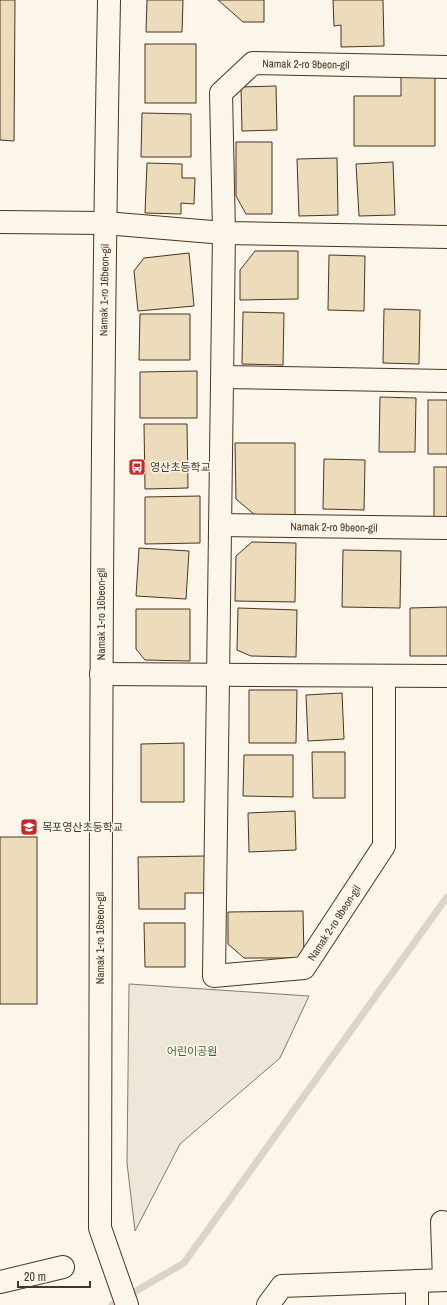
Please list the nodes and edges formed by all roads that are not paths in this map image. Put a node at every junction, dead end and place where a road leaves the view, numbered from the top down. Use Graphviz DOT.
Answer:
graph roads {
  1 [pos="109,0"];
  2 [pos="447,66"];
  3 [pos="0,222"];
  4 [pos="105,223"];
  5 [pos="224,233"];
  6 [pos="447,237"];
  7 [pos="222,376"];
  8 [pos="447,381"];
  9 [pos="220,525"];
  10 [pos="447,528"];
  11 [pos="101,674"];
  12 [pos="218,675"];
  13 [pos="384,676"];
  14 [pos="447,676"];
  15 [pos="442,1222"];
  16 [pos="63,1267"];
  17 [pos="445,1280"];
  18 [pos="417,1281"];
  19 [pos="0,1282"];
  20 [pos="127,1305"];
  21 [pos="268,1305"];
  22 [pos="417,1305"];
  1 -- 4 [label="street, Namak 1-ro 16beon-gil"];
  2 -- 5 [label="street, Namak 2-ro 9beon-gil"];
  3 -- 4 [label="street"];
  4 -- 5 [label="street"];
  4 -- 11 [label="street, Namak 1-ro 16beon-gil"];
  5 -- 6 [label="street"];
  5 -- 7 [label="street, Namak 2-ro 9beon-gil"];
  7 -- 8 [label="street"];
  7 -- 9 [label="street, Namak 2-ro 9beon-gil"];
  9 -- 10 [label="street, Namak 2-ro 9beon-gil"];
  9 -- 12 [label="street, Namak 2-ro 9beon-gil"];
  11 -- 12 [label="street"];
  11 -- 20 [label="street, Namak 1-ro 16beon-gil"];
  12 -- 13 [label="street"];
  12 -- 13 [label="street, Namak 2-ro 9beon-gil"];
  13 -- 14 [label="street"];
  15 -- 17 [label="street"];
  16 -- 19 [label="street"];
  17 -- 18 [label="street"];
  18 -- 21 [label="street"];
  18 -- 22 [label="street"];
}
